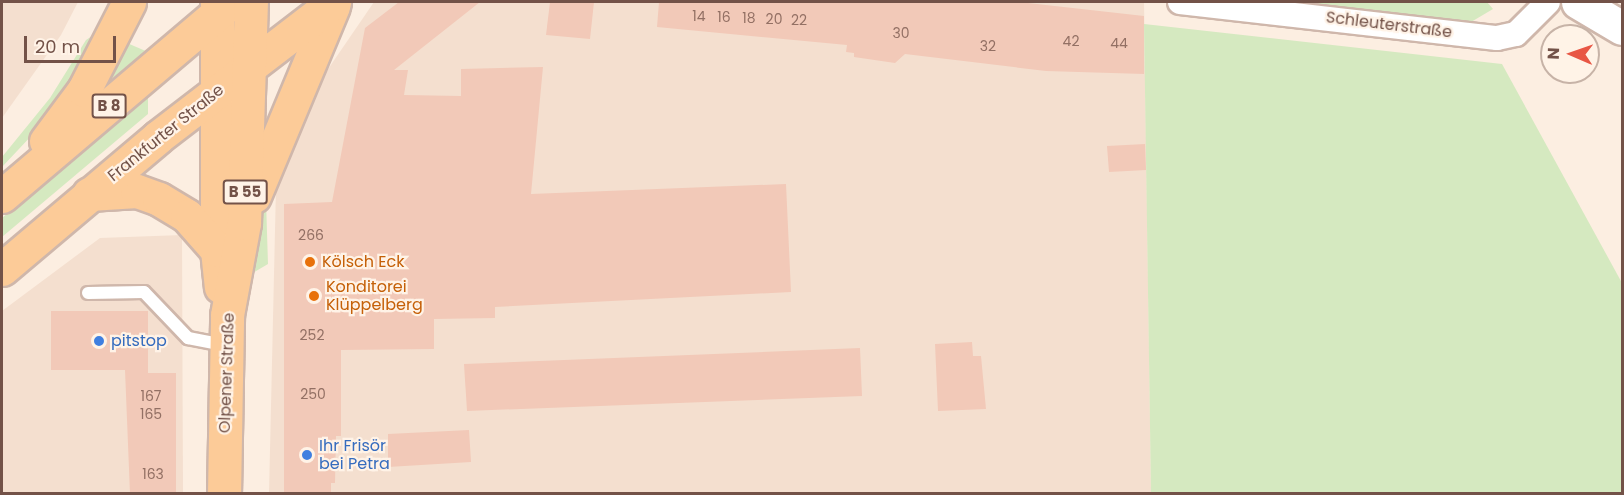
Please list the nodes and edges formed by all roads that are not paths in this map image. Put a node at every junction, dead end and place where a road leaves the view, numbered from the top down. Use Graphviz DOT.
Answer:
graph roads {
  1 [pos="129,2"];
  2 [pos="251,2"];
  3 [pos="334,2"];
  4 [pos="1180,2"];
  5 [pos="1548,2"];
  6 [pos="1578,2"];
  7 [pos="222,6"];
  8 [pos="1623,28"];
  9 [pos="249,67"];
  10 [pos="216,92"];
  11 [pos="2,191"];
  12 [pos="89,194"];
  13 [pos="2,196"];
  14 [pos="244,223"];
  15 [pos="217,250"];
  16 [pos="2,268"];
  17 [pos="88,293"];
  18 [pos="226,330"];
  19 [pos="224,494"];
  1 -- 11 [label="main road"];
  2 -- 9 [label="main road, Olpener Straße / B 55"];
  3 -- 9 [label="main road, Frankfurter Straße"];
  3 -- 14 [label="main road"];
  4 -- 5 [label="street, Schleuterstraße"];
  6 -- 8 [label="main road"];
  7 -- 10 [label="main road, B 55"];
  7 -- 13 [label="main road, B 8"];
  9 -- 10 [label="main road, Frankfurter Straße"];
  9 -- 14 [label="main road, Olpener Straße / B 55"];
  10 -- 12 [label="main road, Frankfurter Straße"];
  10 -- 15 [label="main road, B 55"];
  12 -- 15 [label="main road"];
  12 -- 16 [label="main road, Frankfurter Straße"];
  14 -- 18 [label="main road, Olpener Straße / B 55"];
  15 -- 18 [label="main road, B 55"];
  17 -- 18 [label="lane"];
  18 -- 19 [label="main road, Olpener Straße / B 55"];
}
